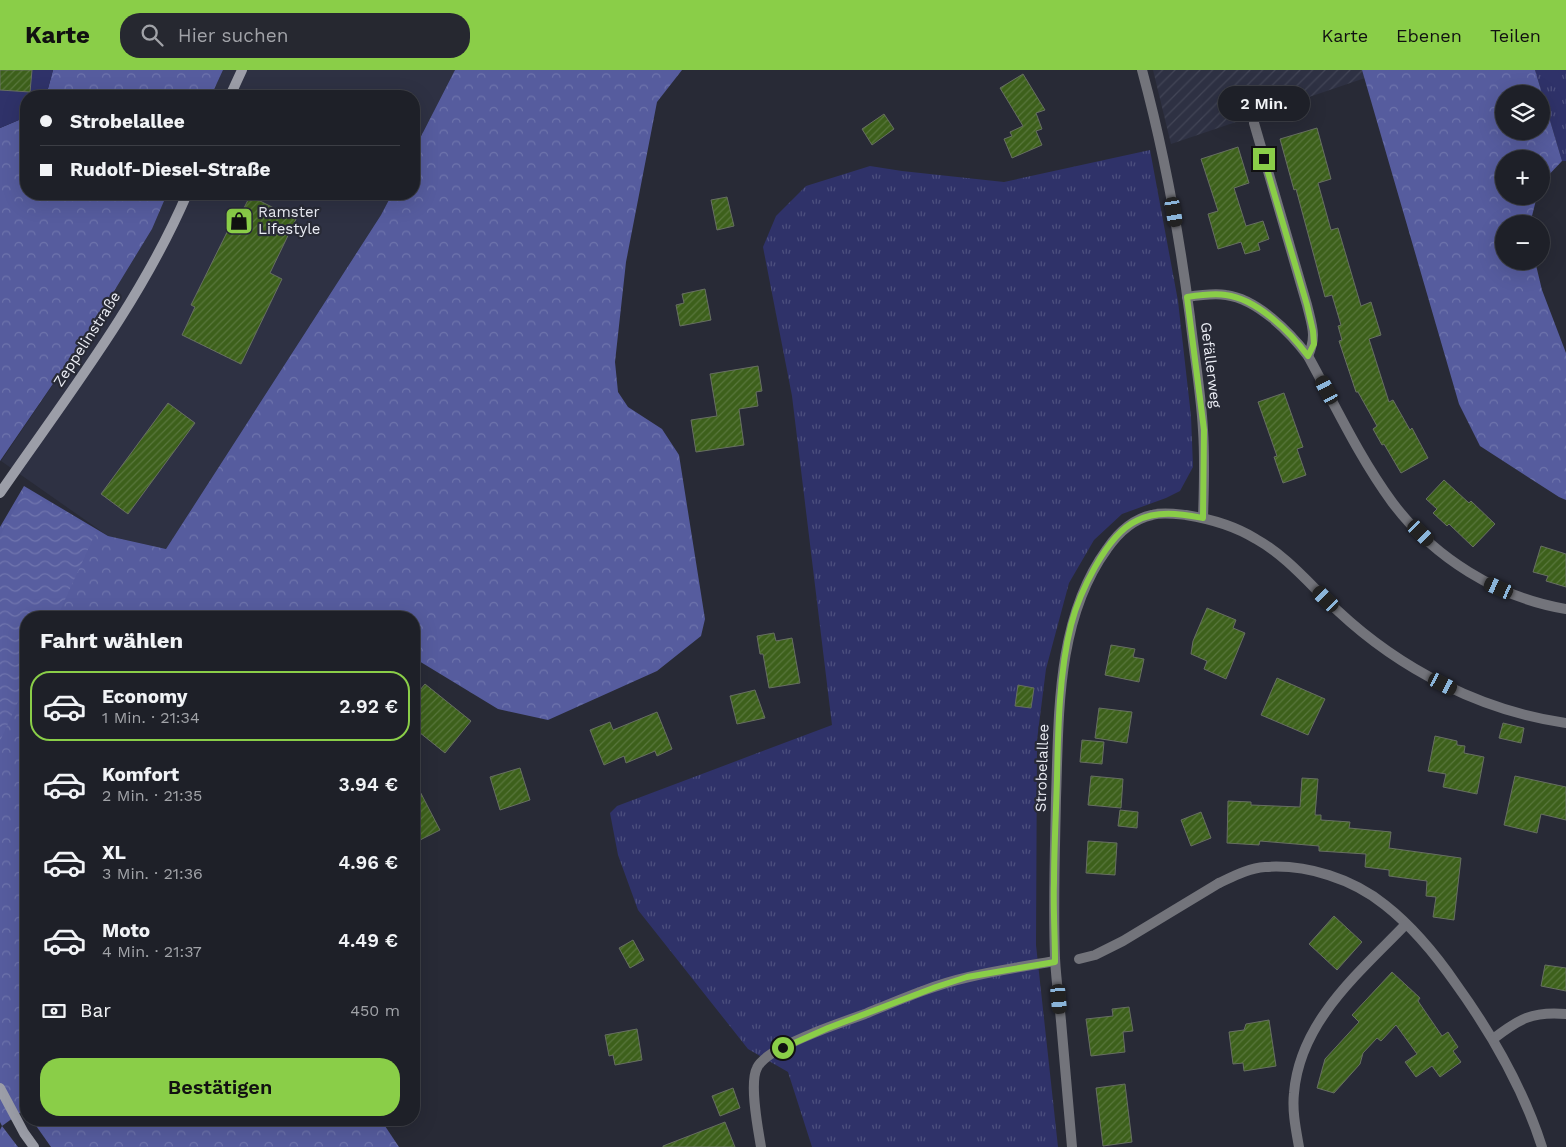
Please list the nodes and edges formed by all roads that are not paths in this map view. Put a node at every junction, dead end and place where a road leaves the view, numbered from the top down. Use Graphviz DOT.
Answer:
graph roads {
  1 [pos="242,70"];
  2 [pos="1142,70"];
  3 [pos="233,90"];
  4 [pos="1254,123"];
  5 [pos="184,200"];
  6 [pos="1187,297"];
  7 [pos="1308,356"];
  8 [pos="0,493"];
  9 [pos="1203,518"];
  10 [pos="1566,609"];
  11 [pos="1566,723"];
  12 [pos="1406,924"];
  13 [pos="1079,959"];
  14 [pos="1055,962"];
  15 [pos="1566,1014"];
  16 [pos="1493,1039"];
  17 [pos="0,1088"];
  18 [pos="20,1126"];
  19 [pos="20,1126"];
  20 [pos="34,1147"];
  21 [pos="761,1147"];
  22 [pos="1072,1147"];
  23 [pos="1299,1147"];
  24 [pos="1542,1147"];
  1 -- 3 [label="street"];
  2 -- 6 [label="street, Gefällerweg"];
  4 -- 7 [label="street"];
  5 -- 8 [label="street, Zeppelinstraße"];
  6 -- 7 [label="street"];
  6 -- 9 [label="street, Gefällerweg"];
  7 -- 10 [label="street"];
  9 -- 11 [label="street, Strobelallee"];
  9 -- 14 [label="street, Strobelallee"];
  12 -- 13 [label="street"];
  12 -- 16 [label="street"];
  12 -- 23 [label="street"];
  14 -- 21 [label="street"];
  14 -- 22 [label="street, Strobelallee"];
  15 -- 16 [label="street"];
  16 -- 24 [label="street"];
  17 -- 18 [label="street"];
  19 -- 20 [label="street"];
}
